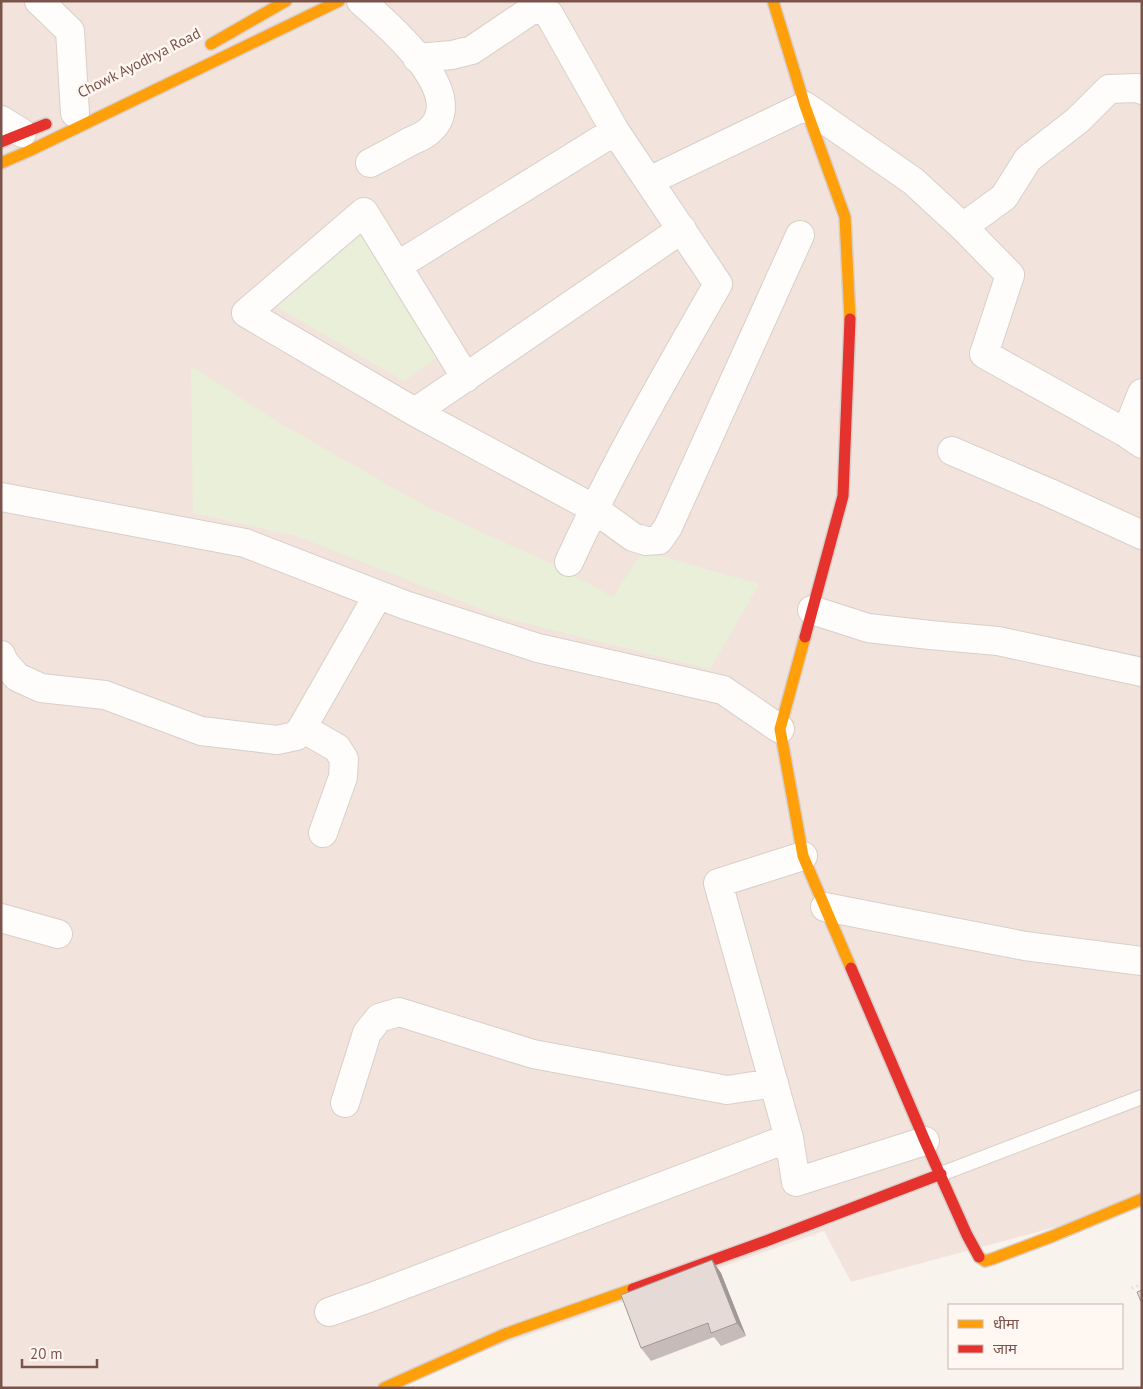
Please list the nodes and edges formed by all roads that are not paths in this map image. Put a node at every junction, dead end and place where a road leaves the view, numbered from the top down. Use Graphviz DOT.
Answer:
graph roads {
  1 [pos="39,1"];
  2 [pos="286,1"];
  3 [pos="339,1"];
  4 [pos="361,1"];
  5 [pos="773,1"];
  6 [pos="205,47"];
  7 [pos="417,58"];
  8 [pos="1142,90"];
  9 [pos="805,106"];
  10 [pos="71,114"];
  11 [pos="616,130"];
  12 [pos="8,132"];
  13 [pos="1,162"];
  14 [pos="370,163"];
  15 [pos="649,181"];
  16 [pos="963,226"];
  17 [pos="682,229"];
  18 [pos="800,236"];
  19 [pos="397,266"];
  20 [pos="466,378"];
  21 [pos="1142,393"];
  22 [pos="415,412"];
  23 [pos="1134,439"];
  24 [pos="952,451"];
  25 [pos="1,497"];
  26 [pos="594,508"];
  27 [pos="1142,535"];
  28 [pos="569,562"];
  29 [pos="378,595"];
  30 [pos="812,610"];
  31 [pos="1,655"];
  32 [pos="1142,672"];
  33 [pos="302,728"];
  34 [pos="780,729"];
  35 [pos="323,833"];
  36 [pos="803,856"];
  37 [pos="825,907"];
  38 [pos="1,918"];
  39 [pos="58,934"];
  40 [pos="1142,961"];
  41 [pos="774,1083"];
  42 [pos="1142,1097"];
  43 [pos="345,1103"];
  44 [pos="789,1138"];
  45 [pos="925,1141"];
  46 [pos="941,1174"];
  47 [pos="1142,1198"];
  48 [pos="329,1312"];
  49 [pos="384,1388"];
  1 -- 10 [label="street"];
  2 -- 6 [label="street, Chowk Ayodhya Road"];
  3 -- 13 [label="street"];
  4 -- 7 [label="street"];
  5 -- 9 [label="street"];
  7 -- 11 [label="street"];
  7 -- 14 [label="street"];
  8 -- 16 [label="street"];
  9 -- 15 [label="street"];
  9 -- 16 [label="street"];
  9 -- 30 [label="street"];
  10 -- 12 [label="street"];
  11 -- 15 [label="street"];
  11 -- 19 [label="street"];
  15 -- 17 [label="street"];
  16 -- 23 [label="street"];
  17 -- 20 [label="street"];
  17 -- 26 [label="street"];
  18 -- 26 [label="street"];
  19 -- 20 [label="street"];
  19 -- 22 [label="street"];
  20 -- 22 [label="street"];
  21 -- 23 [label="street"];
  22 -- 26 [label="street"];
  24 -- 27 [label="street"];
  25 -- 29 [label="street"];
  26 -- 28 [label="street"];
  29 -- 33 [label="street"];
  29 -- 34 [label="street"];
  30 -- 32 [label="street"];
  30 -- 34 [label="street"];
  31 -- 33 [label="street"];
  33 -- 35 [label="street"];
  34 -- 36 [label="street"];
  36 -- 37 [label="street"];
  36 -- 41 [label="street"];
  37 -- 40 [label="street"];
  37 -- 45 [label="street"];
  38 -- 39 [label="street"];
  41 -- 43 [label="street"];
  41 -- 44 [label="street"];
  42 -- 46 [label="lane"];
  44 -- 45 [label="street"];
  44 -- 48 [label="street"];
  45 -- 46 [label="street"];
  46 -- 47 [label="street"];
  46 -- 49 [label="street"];
}
